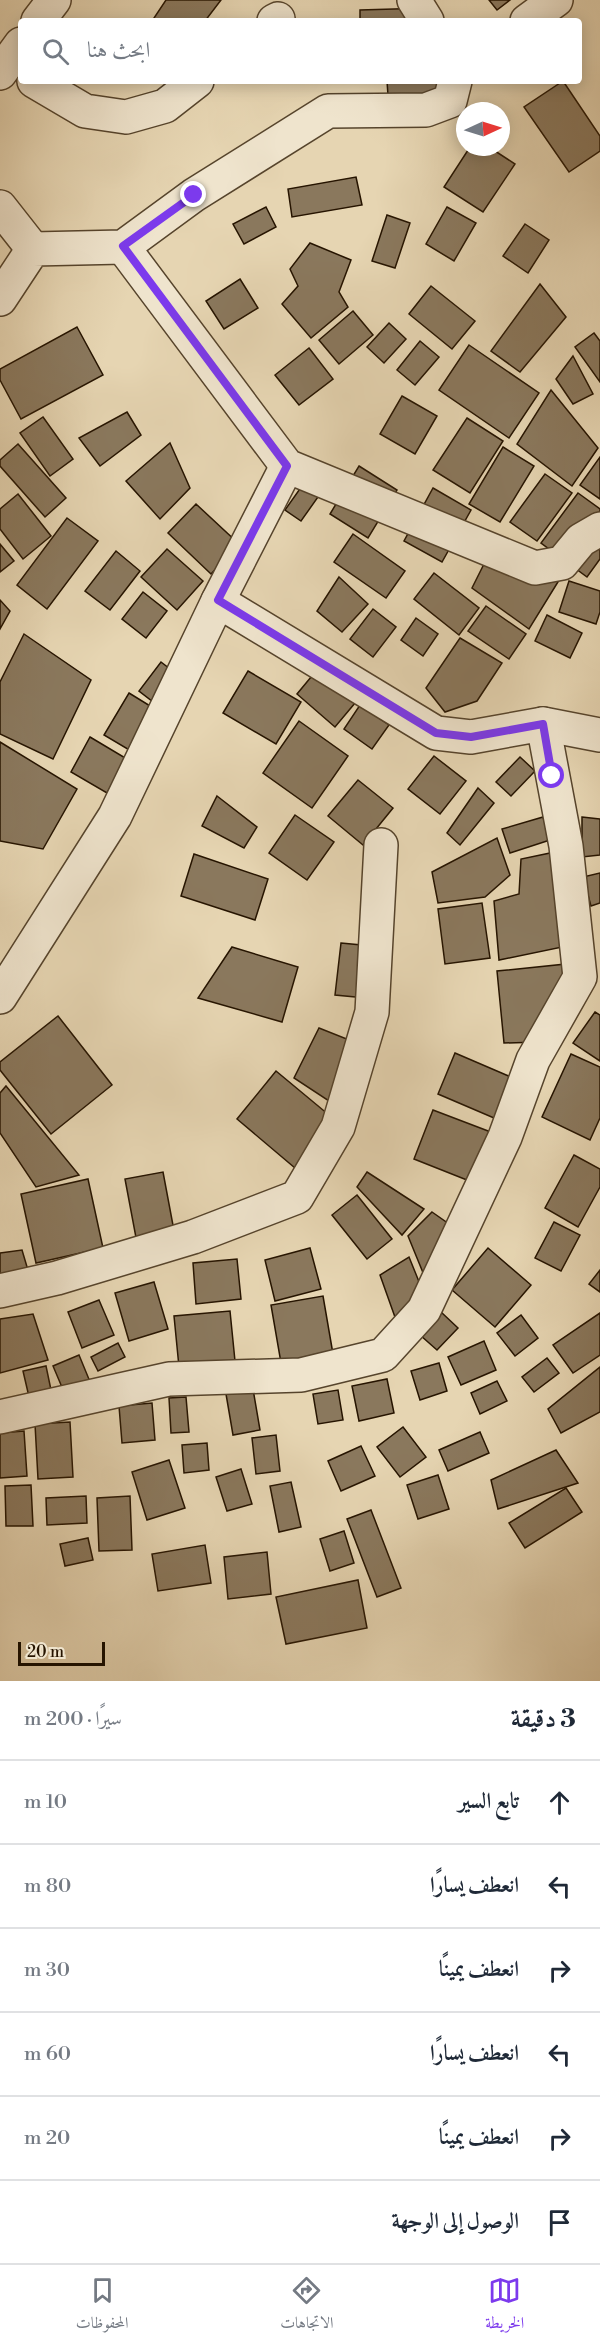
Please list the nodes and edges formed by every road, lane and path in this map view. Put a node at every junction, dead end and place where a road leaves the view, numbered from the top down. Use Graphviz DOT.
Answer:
graph roads {
  1 [pos="54,0"];
  2 [pos="414,0"];
  3 [pos="556,0"];
  4 [pos="40,18"];
  5 [pos="425,18"];
  6 [pos="531,18"];
  7 [pos="39,84"];
  8 [pos="193,84"];
  9 [pos="454,84"];
  10 [pos="0,207"];
  11 [pos="123,246"];
  12 [pos="33,249"];
  13 [pos="0,299"];
  14 [pos="287,466"];
  15 [pos="600,529"];
  16 [pos="218,600"];
  17 [pos="543,724"];
  18 [pos="600,735"];
  19 [pos="381,845"];
  20 [pos="0,997"];
  21 [pos="0,1291"];
  22 [pos="0,1417"];
  1 -- 4 [label="street"];
  2 -- 5 [label="street"];
  3 -- 6 [label="street"];
  7 -- 8 [label="street"];
  9 -- 11 [label="street"];
  10 -- 12 [label="street"];
  11 -- 12 [label="street"];
  11 -- 14 [label="street"];
  12 -- 13 [label="street"];
  14 -- 15 [label="street"];
  14 -- 16 [label="street"];
  16 -- 17 [label="street"];
  16 -- 20 [label="street"];
  17 -- 18 [label="street"];
  17 -- 22 [label="street"];
  19 -- 21 [label="street"];
}
